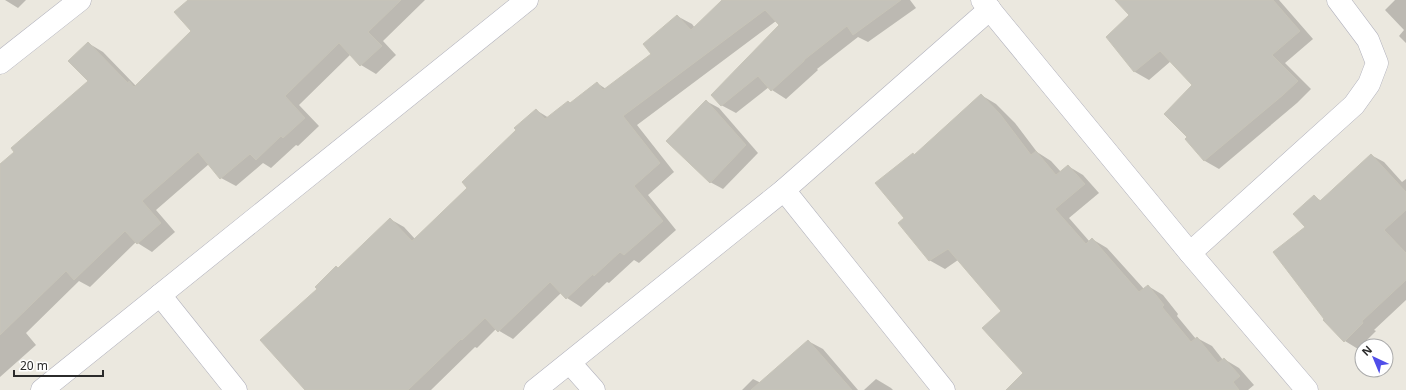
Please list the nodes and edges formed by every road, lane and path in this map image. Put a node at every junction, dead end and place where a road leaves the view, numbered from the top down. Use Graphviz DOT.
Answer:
graph roads {
  1 [pos="80,0"];
  2 [pos="527,0"];
  3 [pos="1338,0"];
  4 [pos="986,5"];
  5 [pos="0,63"];
  6 [pos="784,190"];
  7 [pos="1190,253"];
  8 [pos="160,295"];
  9 [pos="570,363"];
  10 [pos="42,390"];
  11 [pos="236,390"];
  12 [pos="535,390"];
  13 [pos="594,390"];
  14 [pos="944,390"];
  15 [pos="1307,390"];
  1 -- 5 [label="street"];
  2 -- 8 [label="street"];
  3 -- 7 [label="street"];
  4 -- 6 [label="street"];
  4 -- 7 [label="street"];
  6 -- 9 [label="street"];
  6 -- 14 [label="street"];
  7 -- 15 [label="street"];
  8 -- 10 [label="street"];
  8 -- 11 [label="street"];
  9 -- 12 [label="street"];
  9 -- 13 [label="street"];
}
